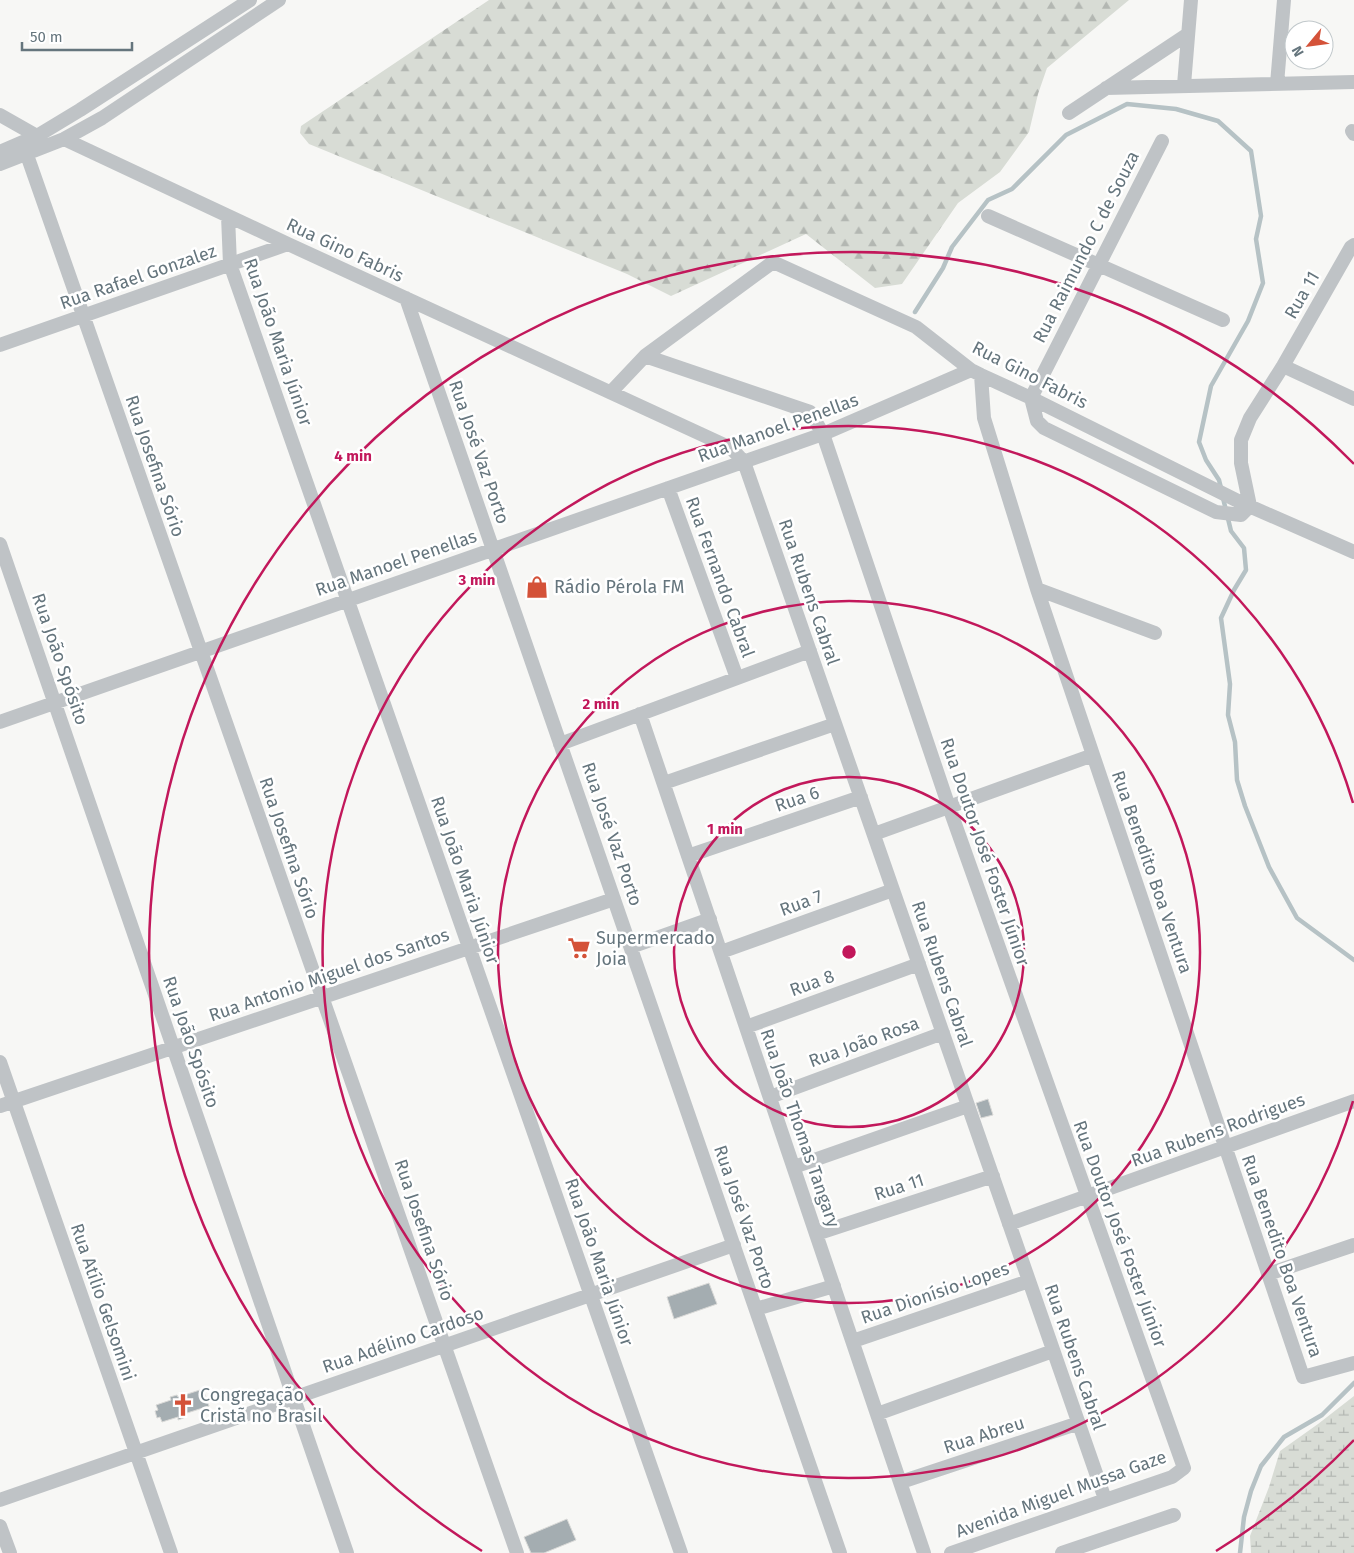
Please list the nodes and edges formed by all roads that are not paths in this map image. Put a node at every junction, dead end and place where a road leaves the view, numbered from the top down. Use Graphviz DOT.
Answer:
graph roads {
  1 [pos="250,0"];
  2 [pos="279,0"];
  3 [pos="1191,0"];
  4 [pos="1284,0"];
  5 [pos="1188,34"];
  6 [pos="1354,82"];
  7 [pos="1277,84"];
  8 [pos="1184,85"];
  9 [pos="1106,88"];
  10 [pos="1068,113"];
  11 [pos="0,115"];
  12 [pos="37,136"];
  13 [pos="64,139"];
  14 [pos="1162,141"];
  15 [pos="0,152"];
  16 [pos="26,155"];
  17 [pos="0,164"];
  18 [pos="228,216"];
  19 [pos="988,216"];
  20 [pos="288,244"];
  21 [pos="1353,247"];
  22 [pos="230,264"];
  23 [pos="1098,265"];
  24 [pos="406,298"];
  25 [pos="83,316"];
  26 [pos="1224,320"];
  27 [pos="0,345"];
  28 [pos="645,356"];
  29 [pos="1283,366"];
  30 [pos="976,372"];
  31 [pos="611,392"];
  32 [pos="1031,398"];
  33 [pos="1354,399"];
  34 [pos="823,434"];
  35 [pos="744,462"];
  36 [pos="668,488"];
  37 [pos="1244,507"];
  38 [pos="0,544"];
  39 [pos="493,550"];
  40 [pos="1354,552"];
  41 [pos="1037,590"];
  42 [pos="347,600"];
  43 [pos="1155,633"];
  44 [pos="810,650"];
  45 [pos="201,652"];
  46 [pos="737,678"];
  47 [pos="55,703"];
  48 [pos="640,714"];
  49 [pos="0,722"];
  50 [pos="835,724"];
  51 [pos="560,744"];
  52 [pos="1093,755"];
  53 [pos="664,783"];
  54 [pos="861,797"];
  55 [pos="948,807"];
  56 [pos="874,834"];
  57 [pos="688,856"];
  58 [pos="893,890"];
  59 [pos="614,899"];
  60 [pos="710,919"];
  61 [pos="631,947"];
  62 [pos="469,948"];
  63 [pos="721,952"];
  64 [pos="919,964"];
  65 [pos="322,997"];
  66 [pos="746,1027"];
  67 [pos="943,1033"];
  68 [pos="173,1047"];
  69 [pos="0,1062"];
  70 [pos="770,1097"];
  71 [pos="1354,1101"];
  72 [pos="7,1103"];
  73 [pos="968,1106"];
  74 [pos="1226,1148"];
  75 [pos="794,1167"];
  76 [pos="993,1176"];
  77 [pos="1088,1197"];
  78 [pos="1009,1224"];
  79 [pos="816,1234"];
  80 [pos="734,1245"];
  81 [pos="1354,1245"];
  82 [pos="1268,1274"];
  83 [pos="1029,1280"];
  84 [pos="834,1286"];
  85 [pos="591,1295"];
  86 [pos="756,1309"];
  87 [pos="853,1341"];
  88 [pos="444,1346"];
  89 [pos="1054,1351"];
  90 [pos="1354,1364"];
  91 [pos="294,1398"];
  92 [pos="877,1414"];
  93 [pos="1079,1423"];
  94 [pos="136,1453"];
  95 [pos="1184,1468"];
  96 [pos="901,1482"];
  97 [pos="1105,1499"];
  98 [pos="0,1500"];
  99 [pos="1174,1515"];
  100 [pos="0,1526"];
  101 [pos="10,1553"];
  102 [pos="171,1553"];
  103 [pos="347,1553"];
  104 [pos="517,1553"];
  105 [pos="681,1553"];
  106 [pos="840,1553"];
  107 [pos="924,1553"];
  108 [pos="951,1553"];
  109 [pos="1062,1553"];
  1 -- 12 [label="street"];
  2 -- 13 [label="street"];
  3 -- 5 [label="street"];
  4 -- 7 [label="street"];
  5 -- 8 [label="street"];
  5 -- 9 [label="street"];
  6 -- 7 [label="street"];
  7 -- 8 [label="street"];
  8 -- 9 [label="street"];
  9 -- 10 [label="street"];
  11 -- 12 [label="street"];
  12 -- 15 [label="street"];
  13 -- 16 [label="street"];
  13 -- 18 [label="street, Rua Gino Fabris"];
  14 -- 23 [label="street, Rua Raimundo C de Souza"];
  16 -- 17 [label="street"];
  16 -- 25 [label="street, Rua Josefina Sório"];
  18 -- 20 [label="street, Rua Gino Fabris"];
  18 -- 22 [label="street, Rua João Maria Júnior"];
  19 -- 23 [label="street"];
  20 -- 22 [label="street, Rua Rafael Gonzalez"];
  20 -- 24 [label="street, Rua Gino Fabris"];
  21 -- 29 [label="street, Rua 11"];
  22 -- 25 [label="street, Rua Rafael Gonzalez"];
  22 -- 42 [label="street, Rua João Maria Júnior"];
  23 -- 26 [label="street"];
  23 -- 32 [label="street, Rua Raimundo C de Souza"];
  24 -- 31 [label="street, Rua Gino Fabris"];
  24 -- 39 [label="street, Rua José Vaz Porto"];
  25 -- 27 [label="street, Rua Rafael Gonzalez"];
  25 -- 45 [label="street, Rua Josefina Sório"];
  28 -- 30 [label="street, Rua Gino Fabris"];
  28 -- 31 [label="street, Rua Gino Fabris"];
  28 -- 34 [label="street, Rua Doutor José Foster Júnior"];
  29 -- 33 [label="street"];
  29 -- 37 [label="street, Rua 11"];
  30 -- 32 [label="street, Rua Gino Fabris"];
  30 -- 34 [label="street, Rua Manoel Penellas"];
  30 -- 41 [label="street, Rua Benedito Boa Ventura"];
  31 -- 35 [label="street, Rua Gino Fabris"];
  32 -- 37 [label="street, Rua Gino Fabris"];
  32 -- 37 [label="street"];
  34 -- 35 [label="street, Rua Manoel Penellas"];
  34 -- 55 [label="street, Rua Doutor José Foster Júnior"];
  35 -- 36 [label="street, Rua Manoel Penellas"];
  35 -- 44 [label="street, Rua Rubens Cabral"];
  36 -- 39 [label="street, Rua Manoel Penellas"];
  36 -- 46 [label="street, Rua Fernando Cabral"];
  37 -- 40 [label="street, Rua Gino Fabris"];
  38 -- 47 [label="street, Rua João Spósito"];
  39 -- 42 [label="street, Rua Manoel Penellas"];
  39 -- 51 [label="street, Rua José Vaz Porto"];
  41 -- 43 [label="street"];
  41 -- 52 [label="street, Rua Benedito Boa Ventura"];
  42 -- 45 [label="street, Rua Manoel Penellas"];
  42 -- 62 [label="street, Rua João Maria Júnior"];
  44 -- 46 [label="street"];
  44 -- 50 [label="street, Rua Rubens Cabral"];
  45 -- 47 [label="street, Rua Manoel Penellas"];
  45 -- 65 [label="street, Rua Josefina Sório"];
  46 -- 48 [label="street"];
  47 -- 49 [label="street, Rua Manoel Penellas"];
  47 -- 68 [label="street, Rua João Spósito"];
  48 -- 51 [label="street"];
  48 -- 53 [label="street, Rua João Thomas Tangary"];
  50 -- 53 [label="street"];
  50 -- 54 [label="street, Rua Rubens Cabral"];
  51 -- 59 [label="street, Rua José Vaz Porto"];
  52 -- 55 [label="street"];
  52 -- 74 [label="street, Rua Benedito Boa Ventura"];
  53 -- 57 [label="street, Rua João Thomas Tangary"];
  54 -- 56 [label="street, Rua Rubens Cabral"];
  54 -- 57 [label="street, Rua 6"];
  55 -- 56 [label="street"];
  55 -- 77 [label="street, Rua Doutor José Foster Júnior"];
  56 -- 58 [label="street, Rua Rubens Cabral"];
  57 -- 60 [label="street, Rua João Thomas Tangary"];
  58 -- 63 [label="street, Rua 7"];
  58 -- 64 [label="street, Rua Rubens Cabral"];
  59 -- 61 [label="street, Rua José Vaz Porto"];
  59 -- 62 [label="street, Rua Antonio Miguel dos Santos"];
  60 -- 61 [label="street"];
  60 -- 63 [label="street, Rua João Thomas Tangary"];
  61 -- 80 [label="street, Rua José Vaz Porto"];
  62 -- 65 [label="street, Rua Antonio Miguel dos Santos"];
  62 -- 85 [label="street, Rua João Maria Júnior"];
  63 -- 66 [label="street, Rua João Thomas Tangary"];
  64 -- 66 [label="street, Rua 8"];
  64 -- 67 [label="street, Rua Rubens Cabral"];
  65 -- 68 [label="street, Rua Antonio Miguel dos Santos"];
  65 -- 88 [label="street, Rua Josefina Sório"];
  66 -- 70 [label="street, Rua João Thomas Tangary"];
  67 -- 70 [label="street, Rua João Rosa"];
  67 -- 73 [label="street, Rua Rubens Cabral"];
  68 -- 72 [label="street, Rua Antonio Miguel dos Santos"];
  68 -- 91 [label="street, Rua João Spósito"];
  69 -- 72 [label="street, Rua Atílio Gelsomini"];
  70 -- 75 [label="street, Rua João Thomas Tangary"];
  71 -- 74 [label="street, Rua Rubens Rodrigues"];
  72 -- 94 [label="street, Rua Atílio Gelsomini"];
  73 -- 75 [label="street"];
  73 -- 76 [label="street, Rua Rubens Cabral"];
  74 -- 77 [label="street, Rua Rubens Rodrigues"];
  74 -- 82 [label="street, Rua Benedito Boa Ventura"];
  75 -- 79 [label="street, Rua João Thomas Tangary"];
  76 -- 78 [label="street, Rua Rubens Cabral"];
  76 -- 79 [label="street, Rua 11"];
  77 -- 78 [label="street, Rua Rubens Rodrigues"];
  77 -- 95 [label="street, Rua Doutor José Foster Júnior"];
  78 -- 83 [label="street, Rua Rubens Cabral"];
  79 -- 84 [label="street, Rua João Thomas Tangary"];
  80 -- 85 [label="street, Rua Adélino Cardoso"];
  80 -- 86 [label="street, Rua José Vaz Porto"];
  81 -- 82 [label="street"];
  82 -- 90 [label="street, Rua Benedito Boa Ventura"];
  83 -- 87 [label="street, Rua Dionísio Lopes"];
  83 -- 89 [label="street, Rua Rubens Cabral"];
  84 -- 86 [label="street"];
  84 -- 87 [label="street, Rua João Thomas Tangary"];
  85 -- 88 [label="street, Rua Adélino Cardoso"];
  85 -- 105 [label="street, Rua João Maria Júnior"];
  86 -- 106 [label="street, Rua José Vaz Porto"];
  87 -- 92 [label="street, Rua João Thomas Tangary"];
  88 -- 91 [label="street, Rua Adélino Cardoso"];
  88 -- 104 [label="street, Rua Josefina Sório"];
  89 -- 92 [label="street"];
  89 -- 93 [label="street, Rua Rubens Cabral"];
  91 -- 94 [label="street, Rua Adélino Cardoso"];
  91 -- 103 [label="street, Rua João Spósito"];
  92 -- 96 [label="street, Rua João Thomas Tangary"];
  93 -- 96 [label="street, Rua Abreu"];
  93 -- 97 [label="street, Rua Rubens Cabral"];
  94 -- 98 [label="street, Rua Adélino Cardoso"];
  94 -- 102 [label="street, Rua Atílio Gelsomini"];
  95 -- 97 [label="street, Avenida Miguel Mussa Gaze"];
  96 -- 107 [label="street, Rua João Thomas Tangary"];
  97 -- 108 [label="street, Avenida Miguel Mussa Gaze"];
  99 -- 109 [label="street"];
  100 -- 101 [label="street"];
}
